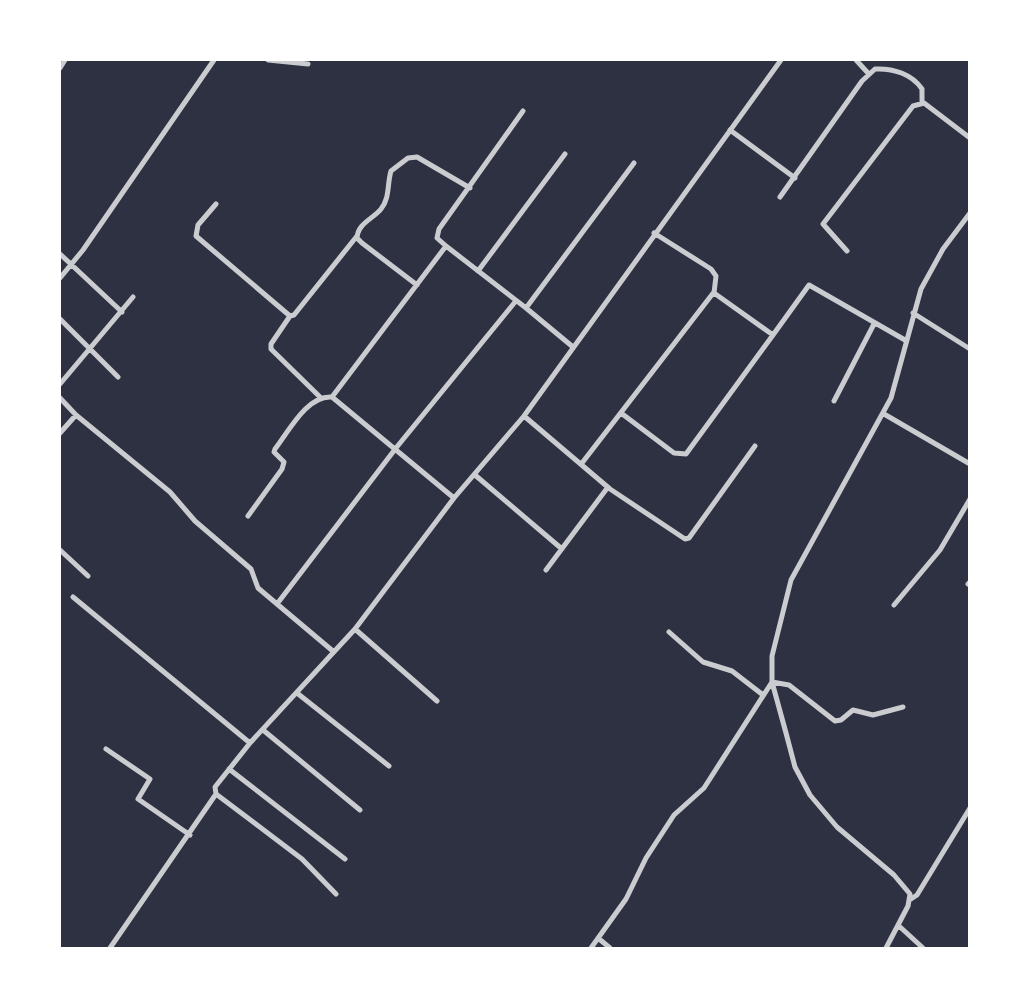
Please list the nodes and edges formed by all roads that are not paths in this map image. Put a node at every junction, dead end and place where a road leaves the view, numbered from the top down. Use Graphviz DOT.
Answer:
graph roads {
  1 [pos="65,60"];
  2 [pos="215,60"];
  3 [pos="268,60"];
  4 [pos="781,60"];
  5 [pos="856,60"];
  6 [pos="308,64"];
  7 [pos="60,68"];
  8 [pos="869,73"];
  9 [pos="922,103"];
  10 [pos="523,111"];
  11 [pos="730,130"];
  12 [pos="970,138"];
  13 [pos="565,153"];
  14 [pos="634,163"];
  15 [pos="795,178"];
  16 [pos="470,188"];
  17 [pos="780,197"];
  18 [pos="216,204"];
  19 [pos="970,212"];
  20 [pos="654,233"];
  21 [pos="357,236"];
  22 [pos="446,246"];
  23 [pos="847,251"];
  24 [pos="60,254"];
  25 [pos="71,264"];
  26 [pos="478,271"];
  27 [pos="60,278"];
  28 [pos="417,285"];
  29 [pos="714,292"];
  30 [pos="133,297"];
  31 [pos="514,302"];
  32 [pos="526,308"];
  33 [pos="122,312"];
  34 [pos="913,313"];
  35 [pos="290,316"];
  36 [pos="60,318"];
  37 [pos="874,324"];
  38 [pos="773,335"];
  39 [pos="905,340"];
  40 [pos="90,347"];
  41 [pos="573,347"];
  42 [pos="970,349"];
  43 [pos="118,377"];
  44 [pos="60,384"];
  45 [pos="320,397"];
  46 [pos="332,397"];
  47 [pos="60,398"];
  48 [pos="834,401"];
  49 [pos="621,414"];
  50 [pos="884,414"];
  51 [pos="76,415"];
  52 [pos="524,416"];
  53 [pos="60,433"];
  54 [pos="755,446"];
  55 [pos="396,448"];
  56 [pos="582,463"];
  57 [pos="970,464"];
  58 [pos="475,475"];
  59 [pos="608,487"];
  60 [pos="454,498"];
  61 [pos="970,499"];
  62 [pos="248,516"];
  63 [pos="562,549"];
  64 [pos="60,550"];
  65 [pos="546,570"];
  66 [pos="88,576"];
  67 [pos="73,597"];
  68 [pos="277,604"];
  69 [pos="894,605"];
  70 [pos="355,629"];
  71 [pos="669,632"];
  72 [pos="334,652"];
  73 [pos="772,682"];
  74 [pos="297,693"];
  75 [pos="763,695"];
  76 [pos="437,701"];
  77 [pos="903,707"];
  78 [pos="262,730"];
  79 [pos="250,743"];
  80 [pos="106,749"];
  81 [pos="389,766"];
  82 [pos="229,769"];
  83 [pos="216,794"];
  84 [pos="970,808"];
  85 [pos="360,810"];
  86 [pos="190,835"];
  87 [pos="345,859"];
  88 [pos="336,894"];
  89 [pos="911,900"];
  90 [pos="899,926"];
  91 [pos="598,938"];
  92 [pos="110,948"];
  93 [pos="591,948"];
  94 [pos="610,948"];
  95 [pos="886,948"];
  96 [pos="923,948"];
  1 -- 7 [label="street"];
  2 -- 25 [label="street"];
  3 -- 6 [label="street"];
  4 -- 11 [label="street"];
  5 -- 8 [label="street"];
  8 -- 9 [label="street"];
  8 -- 15 [label="street"];
  9 -- 12 [label="street"];
  9 -- 23 [label="street"];
  10 -- 16 [label="street"];
  11 -- 15 [label="street"];
  11 -- 20 [label="street"];
  13 -- 26 [label="street"];
  14 -- 32 [label="street"];
  15 -- 17 [label="street"];
  16 -- 21 [label="street"];
  16 -- 22 [label="street"];
  18 -- 35 [label="street"];
  19 -- 34 [label="street"];
  20 -- 29 [label="street"];
  20 -- 41 [label="street"];
  21 -- 28 [label="street"];
  21 -- 35 [label="street"];
  22 -- 26 [label="street"];
  22 -- 28 [label="street"];
  24 -- 25 [label="street"];
  25 -- 27 [label="street"];
  25 -- 33 [label="street"];
  26 -- 31 [label="street"];
  28 -- 46 [label="street"];
  29 -- 38 [label="street"];
  29 -- 49 [label="street"];
  30 -- 33 [label="street"];
  31 -- 32 [label="street"];
  31 -- 55 [label="street"];
  32 -- 41 [label="street"];
  33 -- 40 [label="street"];
  34 -- 39 [label="street"];
  34 -- 42 [label="street"];
  35 -- 45 [label="street"];
  36 -- 40 [label="street"];
  37 -- 38 [label="street"];
  37 -- 39 [label="street"];
  37 -- 48 [label="street"];
  38 -- 49 [label="street"];
  39 -- 50 [label="street"];
  40 -- 43 [label="street"];
  40 -- 44 [label="street"];
  41 -- 52 [label="street"];
  45 -- 46 [label="street"];
  45 -- 62 [label="street"];
  46 -- 55 [label="street"];
  47 -- 51 [label="street"];
  49 -- 56 [label="street"];
  50 -- 57 [label="street"];
  50 -- 73 [label="street"];
  51 -- 53 [label="street"];
  51 -- 68 [label="street"];
  52 -- 56 [label="street"];
  52 -- 58 [label="street"];
  54 -- 59 [label="street"];
  55 -- 60 [label="street"];
  55 -- 68 [label="street"];
  56 -- 59 [label="street"];
  58 -- 60 [label="street"];
  58 -- 63 [label="street"];
  59 -- 63 [label="street"];
  60 -- 70 [label="street"];
  61 -- 69 [label="street"];
  63 -- 65 [label="street"];
  64 -- 66 [label="street"];
  67 -- 79 [label="street"];
  68 -- 72 [label="street"];
  70 -- 72 [label="street"];
  70 -- 76 [label="street"];
  71 -- 75 [label="street"];
  72 -- 74 [label="street"];
  73 -- 75 [label="street"];
  73 -- 77 [label="street"];
  73 -- 89 [label="street"];
  74 -- 78 [label="street"];
  74 -- 81 [label="street"];
  75 -- 91 [label="street"];
  78 -- 79 [label="street"];
  78 -- 85 [label="street"];
  79 -- 82 [label="street"];
  80 -- 86 [label="street"];
  82 -- 83 [label="street"];
  82 -- 87 [label="street"];
  83 -- 86 [label="street"];
  83 -- 88 [label="street"];
  84 -- 89 [label="street"];
  86 -- 92 [label="street"];
  89 -- 90 [label="street"];
  90 -- 95 [label="street"];
  90 -- 96 [label="street"];
  91 -- 93 [label="street"];
  91 -- 94 [label="street"];
}
